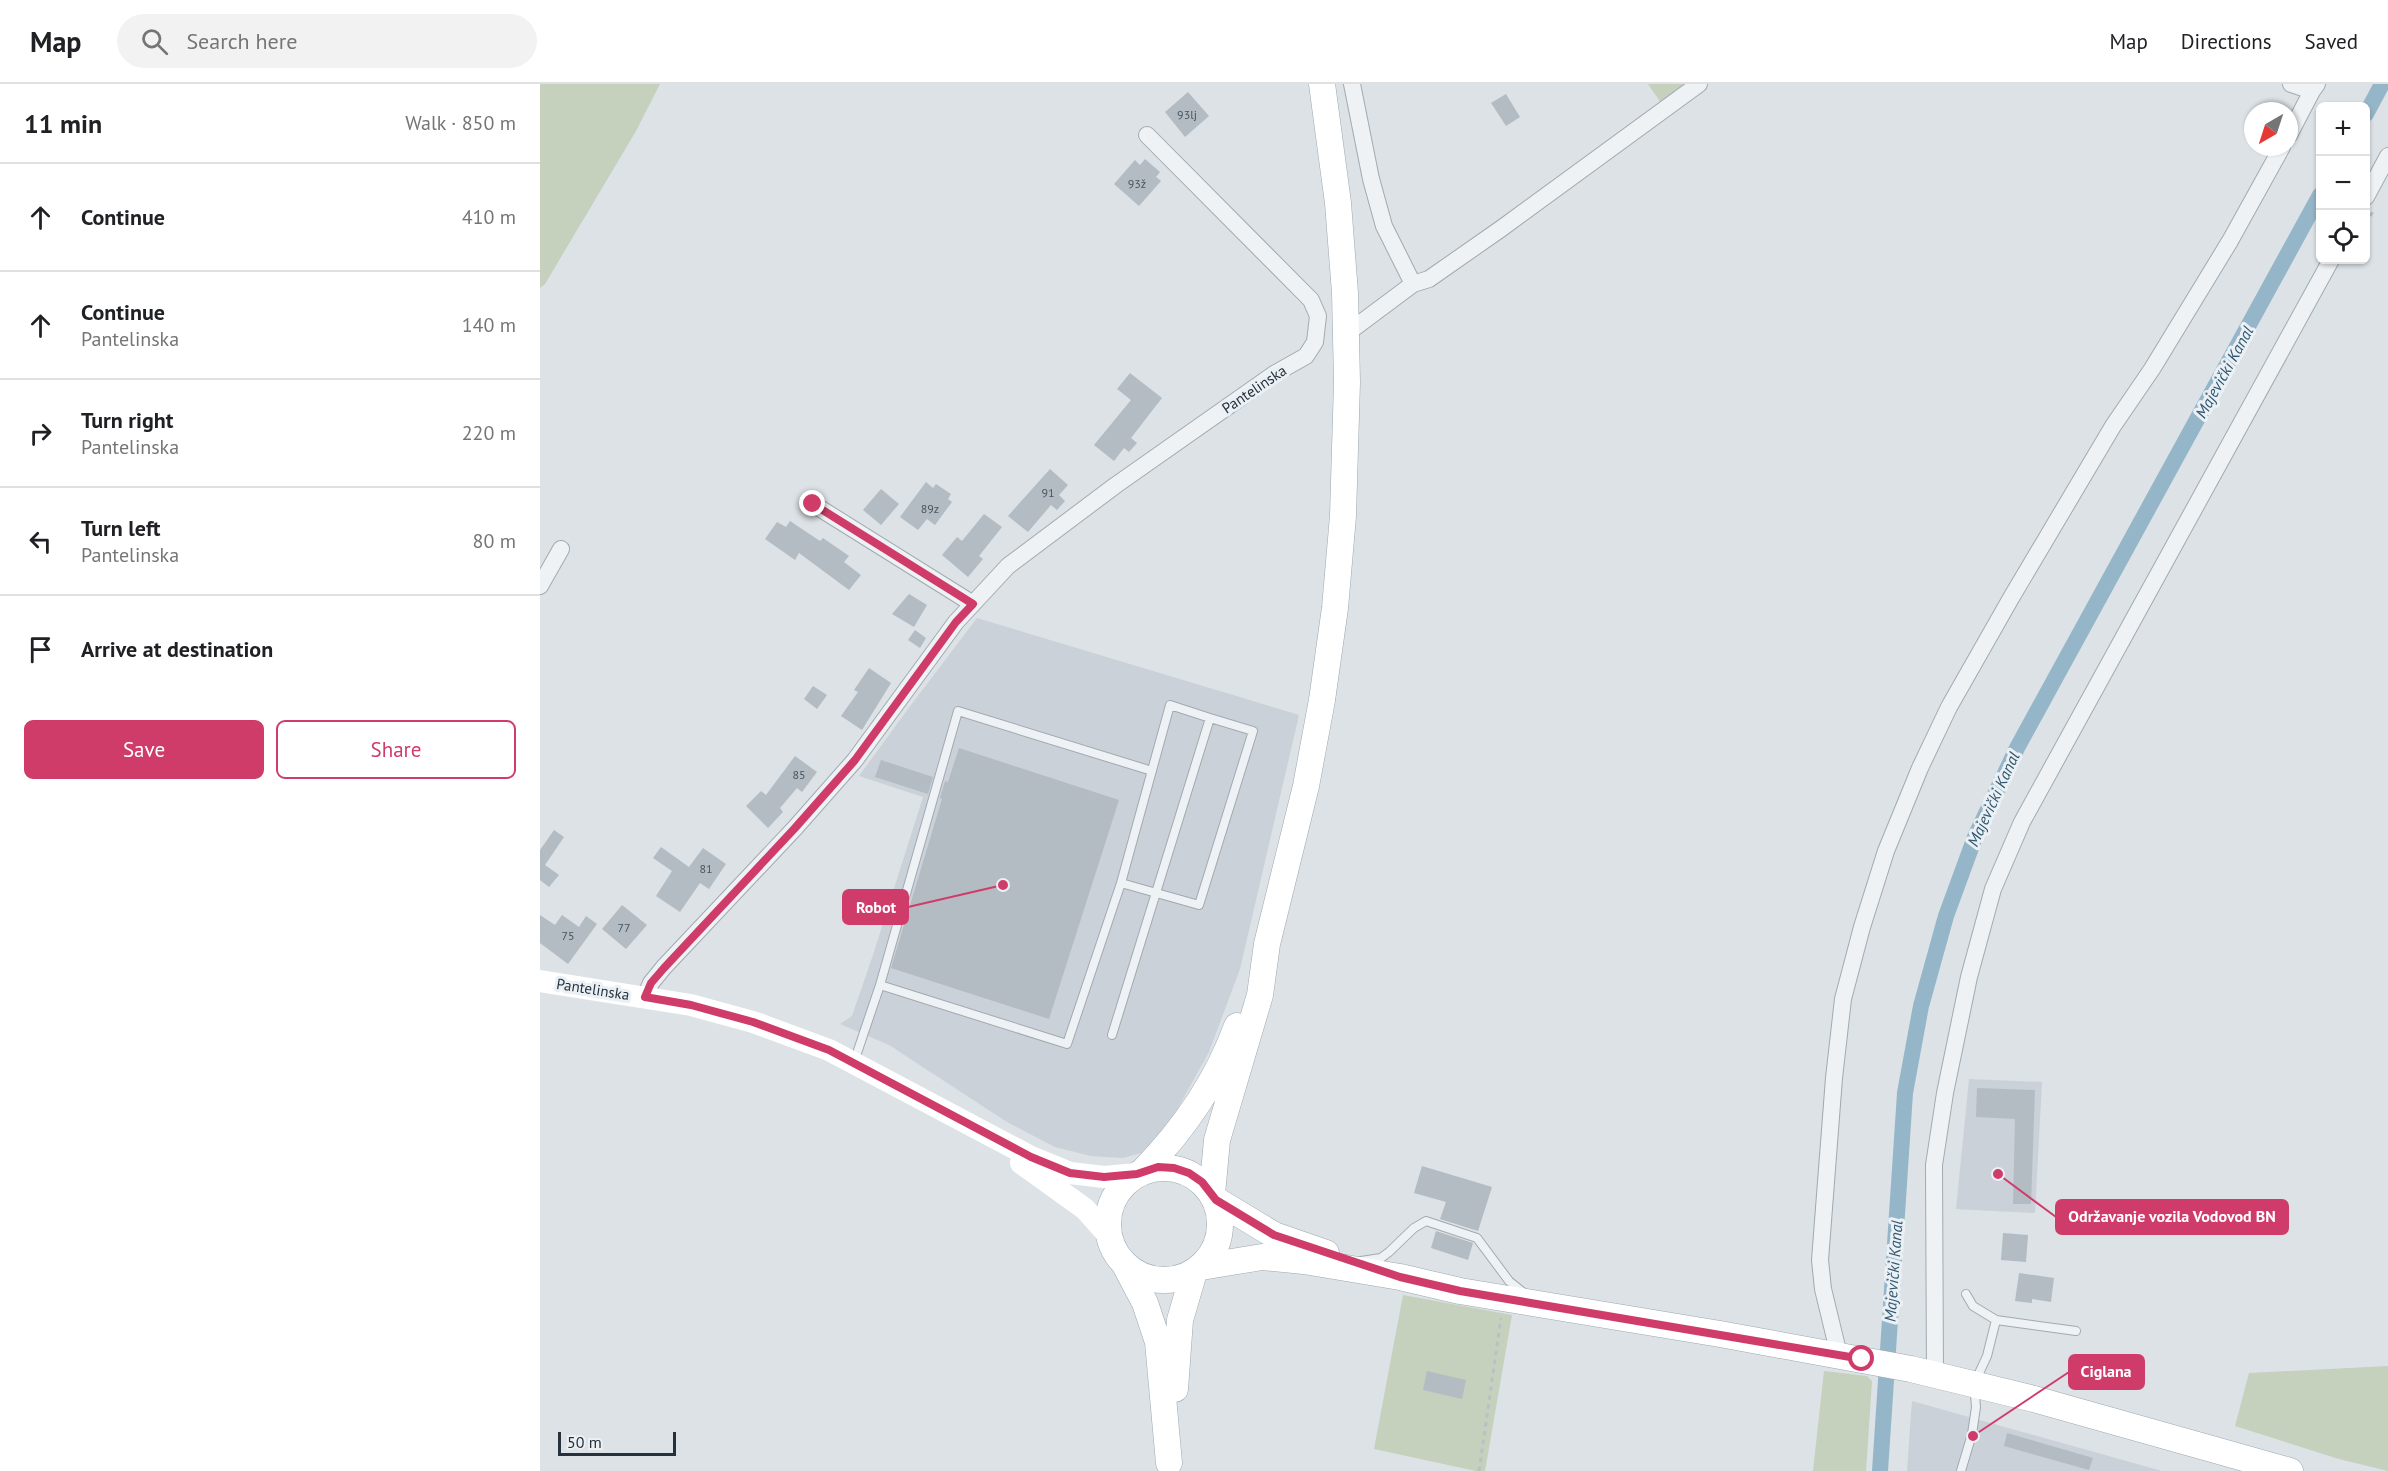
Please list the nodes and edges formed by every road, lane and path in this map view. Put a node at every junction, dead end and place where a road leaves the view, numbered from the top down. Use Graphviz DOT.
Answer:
graph roads {
  1 [pos="1322,84"];
  2 [pos="1352,84"];
  3 [pos="1699,84"];
  4 [pos="2291,84"];
  5 [pos="2315,87"];
  6 [pos="2298,118"];
  7 [pos="1147,135"];
  8 [pos="2277,156"];
  9 [pos="2388,156"];
  10 [pos="2370,190"];
  11 [pos="2329,264"];
  12 [pos="1413,284"];
  13 [pos="1346,334"];
  14 [pos="813,504"];
  15 [pos="561,549"];
  16 [pos="540,586"];
  17 [pos="973,604"];
  18 [pos="1210,718"];
  19 [pos="1152,771"];
  20 [pos="1121,883"];
  21 [pos="1157,892"];
  22 [pos="1267,944"];
  23 [pos="540,981"];
  24 [pos="880,985"];
  25 [pos="645,997"];
  26 [pos="1112,1035"];
  27 [pos="854,1062"];
  28 [pos="948,1113"];
  29 [pos="1140,1172"];
  30 [pos="1214,1197"];
  31 [pos="1108,1235"];
  32 [pos="1354,1263"];
  33 [pos="1125,1265"];
  34 [pos="1197,1269"];
  35 [pos="1400,1277"];
  36 [pos="1966,1294"];
  37 [pos="1504,1298"];
  38 [pos="1537,1304"];
  39 [pos="1996,1320"];
  40 [pos="2076,1331"];
  41 [pos="1850,1357"];
  42 [pos="1923,1372"];
  43 [pos="1974,1384"];
  44 [pos="1169,1467"];
  45 [pos="1479,1471"];
  46 [pos="1961,1471"];
  47 [pos="2290,1471"];
  1 -- 13 [label="main road"];
  2 -- 12 [label="street"];
  3 -- 12 [label="street"];
  4 -- 5 [label="street"];
  5 -- 6 [label="street"];
  7 -- 17 [label="street, Pantelinska"];
  8 -- 41 [label="street"];
  9 -- 10 [label="street"];
  11 -- 42 [label="street"];
  12 -- 13 [label="street"];
  13 -- 22 [label="main road"];
  14 -- 17 [label="street"];
  15 -- 16 [label="street"];
  17 -- 25 [label="street, Pantelinska"];
  18 -- 19 [label="lane"];
  18 -- 21 [label="lane"];
  18 -- 21 [label="lane"];
  19 -- 20 [label="lane"];
  19 -- 24 [label="lane"];
  20 -- 21 [label="lane"];
  20 -- 24 [label="lane"];
  21 -- 26 [label="lane"];
  22 -- 29 [label="main road"];
  22 -- 30 [label="main road"];
  23 -- 25 [label="main road, Pantelinska"];
  24 -- 27 [label="lane"];
  25 -- 27 [label="main road, Pantelinska"];
  27 -- 28 [label="main road, Pantelinska"];
  28 -- 29 [label="main road"];
  28 -- 31 [label="main road"];
  29 -- 30 [label="main road"];
  29 -- 31 [label="main road"];
  30 -- 32 [label="main road"];
  30 -- 34 [label="main road"];
  31 -- 33 [label="main road"];
  32 -- 35 [label="main road"];
  32 -- 38 [label="lane"];
  33 -- 34 [label="main road"];
  33 -- 44 [label="main road"];
  34 -- 35 [label="main road"];
  34 -- 44 [label="main road"];
  35 -- 37 [label="main road"];
  36 -- 39 [label="lane"];
  37 -- 38 [label="main road"];
  37 -- 45 [label="path"];
  38 -- 41 [label="main road"];
  39 -- 40 [label="lane"];
  39 -- 43 [label="lane"];
  41 -- 42 [label="main road"];
  42 -- 43 [label="main road"];
  43 -- 46 [label="lane"];
  43 -- 47 [label="main road"];
}
